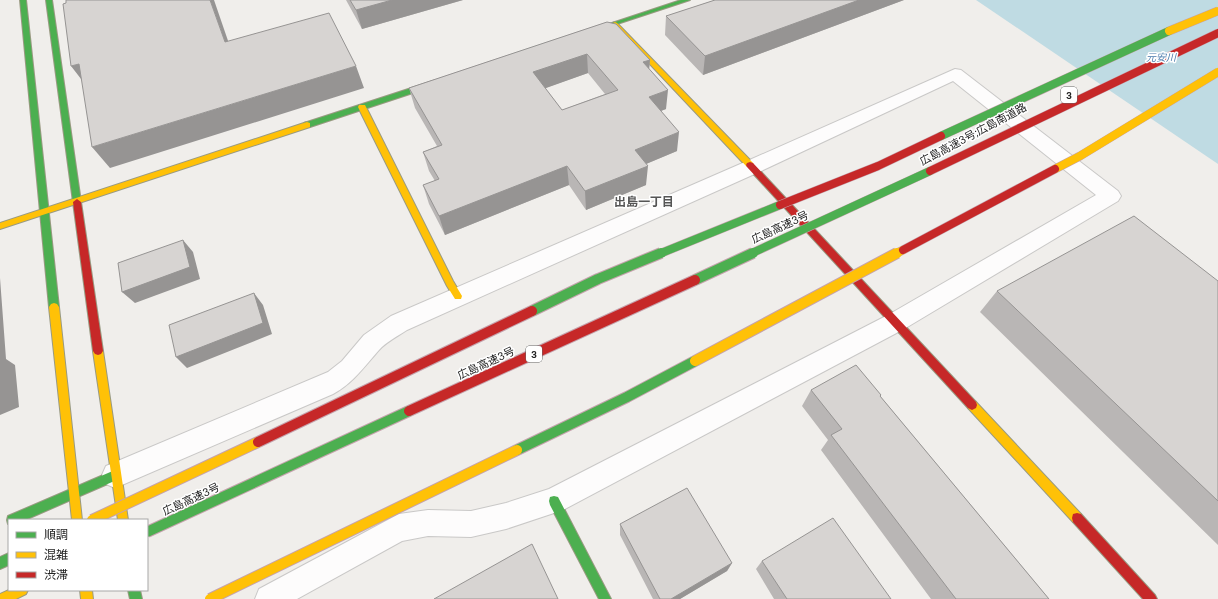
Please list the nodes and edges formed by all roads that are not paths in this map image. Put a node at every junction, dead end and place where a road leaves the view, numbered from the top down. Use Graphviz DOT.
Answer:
graph roads {
  1 [pos="23,0"];
  2 [pos="49,0"];
  3 [pos="687,0"];
  4 [pos="1218,11"];
  5 [pos="1218,16"];
  6 [pos="615,24"];
  7 [pos="593,31"];
  8 [pos="1218,33"];
  9 [pos="1176,38"];
  10 [pos="1218,72"];
  11 [pos="444,80"];
  12 [pos="1085,86"];
  13 [pos="362,107"];
  14 [pos="752,167"];
  15 [pos="922,175"];
  16 [pos="77,201"];
  17 [pos="44,211"];
  18 [pos="0,226"];
  19 [pos="458,296"];
  20 [pos="896,322"];
  21 [pos="115,475"];
  22 [pos="74,493"];
  23 [pos="554,501"];
  24 [pos="16,519"];
  25 [pos="77,519"];
  26 [pos="94,519"];
  27 [pos="123,519"];
  28 [pos="148,532"];
  29 [pos="20,591"];
  30 [pos="3,599"];
  31 [pos="210,599"];
  32 [pos="269,599"];
  33 [pos="604,599"];
  34 [pos="1151,599"];
  1 -- 17 [label="main road"];
  2 -- 16 [label="main road"];
  3 -- 6 [label="main road"];
  4 -- 26 [label="main road, bridge"];
  5 -- 9 [label="main road"];
  6 -- 7 [label="main road"];
  6 -- 14 [label="main road"];
  8 -- 15 [label="main road, 広島高速3号;広島南道路 / 3, bridge"];
  10 -- 31 [label="main road, bridge"];
  11 -- 13 [label="main road"];
  12 -- 15 [label="main road, 広島高速3号;広島南道路 / 3, bridge"];
  13 -- 16 [label="main road"];
  13 -- 19 [label="main road"];
  14 -- 19 [label="street"];
  14 -- 20 [label="main road"];
  14 -- 20 [label="street"];
  15 -- 28 [label="main road, 広島高速3号 / 3, bridge"];
  16 -- 17 [label="main road"];
  16 -- 21 [label="main road"];
  17 -- 18 [label="main road"];
  17 -- 22 [label="main road"];
  19 -- 21 [label="street"];
  20 -- 23 [label="street"];
  20 -- 34 [label="main road"];
  21 -- 22 [label="main road"];
  21 -- 27 [label="main road"];
  22 -- 24 [label="main road"];
  22 -- 25 [label="main road"];
  23 -- 32 [label="street"];
  23 -- 33 [label="main road"];
  29 -- 30 [label="main road"];
}
